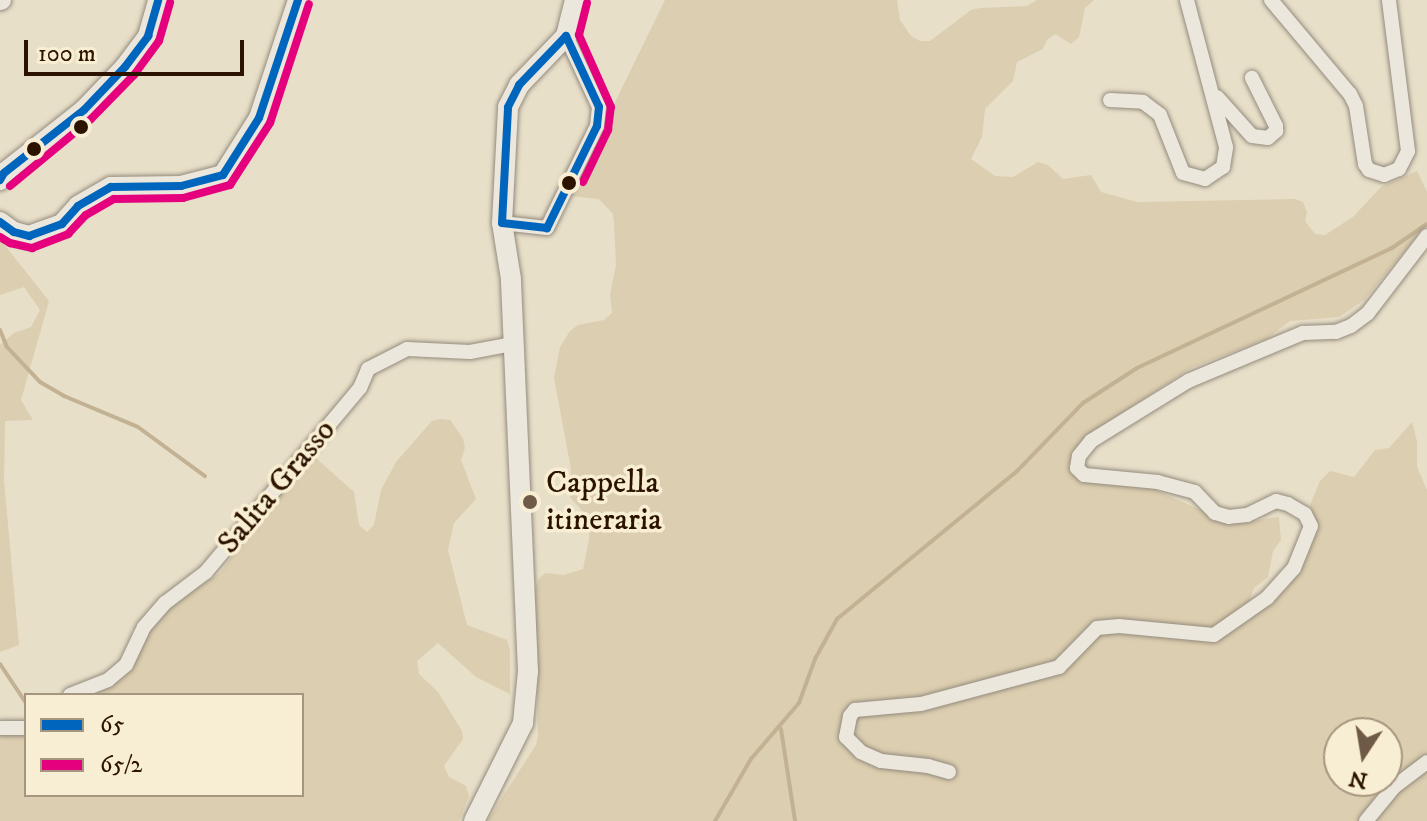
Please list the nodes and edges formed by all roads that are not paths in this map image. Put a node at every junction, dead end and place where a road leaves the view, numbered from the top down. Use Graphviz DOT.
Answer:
graph roads {
  1 [pos="158,0"];
  2 [pos="298,0"];
  3 [pos="575,0"];
  4 [pos="1187,0"];
  5 [pos="1271,0"];
  6 [pos="1389,0"];
  7 [pos="566,36"];
  8 [pos="1252,78"];
  9 [pos="1214,94"];
  10 [pos="1110,100"];
  11 [pos="0,180"];
  12 [pos="0,222"];
  13 [pos="502,223"];
  14 [pos="1427,236"];
  15 [pos="513,344"];
  16 [pos="75,693"];
  17 [pos="0,728"];
  18 [pos="24,728"];
  19 [pos="1427,762"];
  20 [pos="949,772"];
  21 [pos="474,821"];
  22 [pos="1366,821"];
  1 -- 11 [label="street"];
  2 -- 12 [label="street"];
  3 -- 7 [label="street"];
  4 -- 9 [label="street"];
  5 -- 6 [label="street"];
  7 -- 13 [label="street"];
  7 -- 13 [label="street"];
  8 -- 9 [label="street"];
  9 -- 10 [label="street"];
  13 -- 15 [label="street"];
  14 -- 20 [label="street"];
  15 -- 16 [label="street, Salita Grasso"];
  15 -- 21 [label="street"];
  17 -- 18 [label="street"];
  19 -- 22 [label="street"];
}
